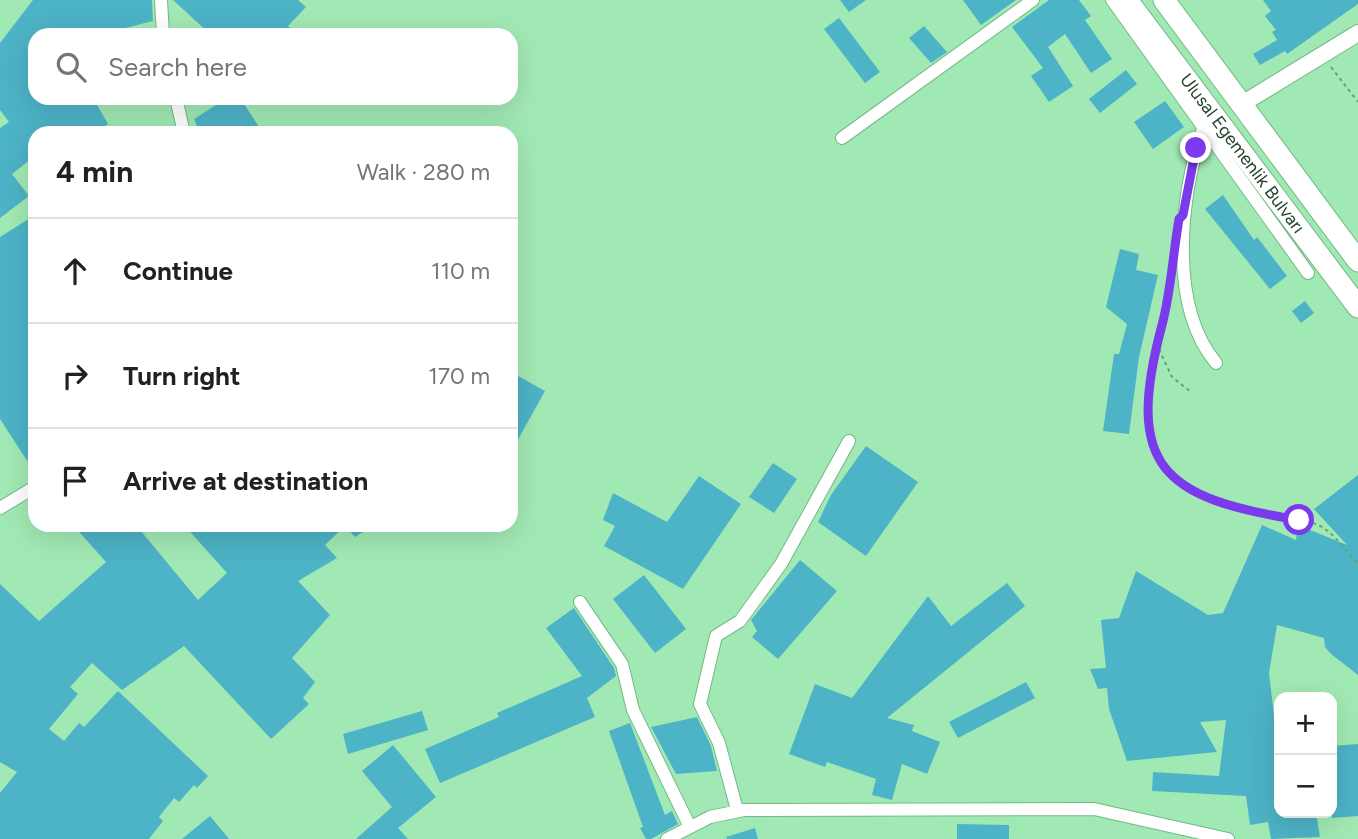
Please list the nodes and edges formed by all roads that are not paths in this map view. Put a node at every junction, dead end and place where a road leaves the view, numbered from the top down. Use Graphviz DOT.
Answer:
graph roads {
  1 [pos="162,0"];
  2 [pos="1033,0"];
  3 [pos="1112,0"];
  4 [pos="1127,0"];
  5 [pos="1164,0"];
  6 [pos="1176,0"];
  7 [pos="163,28"];
  8 [pos="1358,33"];
  9 [pos="1246,102"];
  10 [pos="178,105"];
  11 [pos="182,126"];
  12 [pos="1203,128"];
  13 [pos="842,138"];
  14 [pos="1358,245"];
  15 [pos="1358,261"];
  16 [pos="1308,273"];
  17 [pos="1358,307"];
  18 [pos="1216,363"];
  19 [pos="849,441"];
  20 [pos="28,491"];
  21 [pos="0,508"];
  22 [pos="580,602"];
  23 [pos="737,810"];
  24 [pos="690,827"];
  25 [pos="667,839"];
  26 [pos="1228,839"];
  1 -- 7 [label="street"];
  2 -- 13 [label="street"];
  3 -- 12 [label="street"];
  4 -- 17 [label="highway, Ulusal Egemenlik Bulvarı"];
  5 -- 9 [label="highway, Ulusal Egemenlik Bulvarı"];
  6 -- 9 [label="street"];
  8 -- 9 [label="street"];
  9 -- 14 [label="street"];
  9 -- 15 [label="highway, Ulusal Egemenlik Bulvarı"];
  10 -- 11 [label="street"];
  12 -- 16 [label="street"];
  12 -- 18 [label="street"];
  19 -- 23 [label="street"];
  20 -- 21 [label="street"];
  22 -- 24 [label="street"];
  23 -- 24 [label="street"];
  23 -- 26 [label="street"];
  24 -- 25 [label="street"];
}
